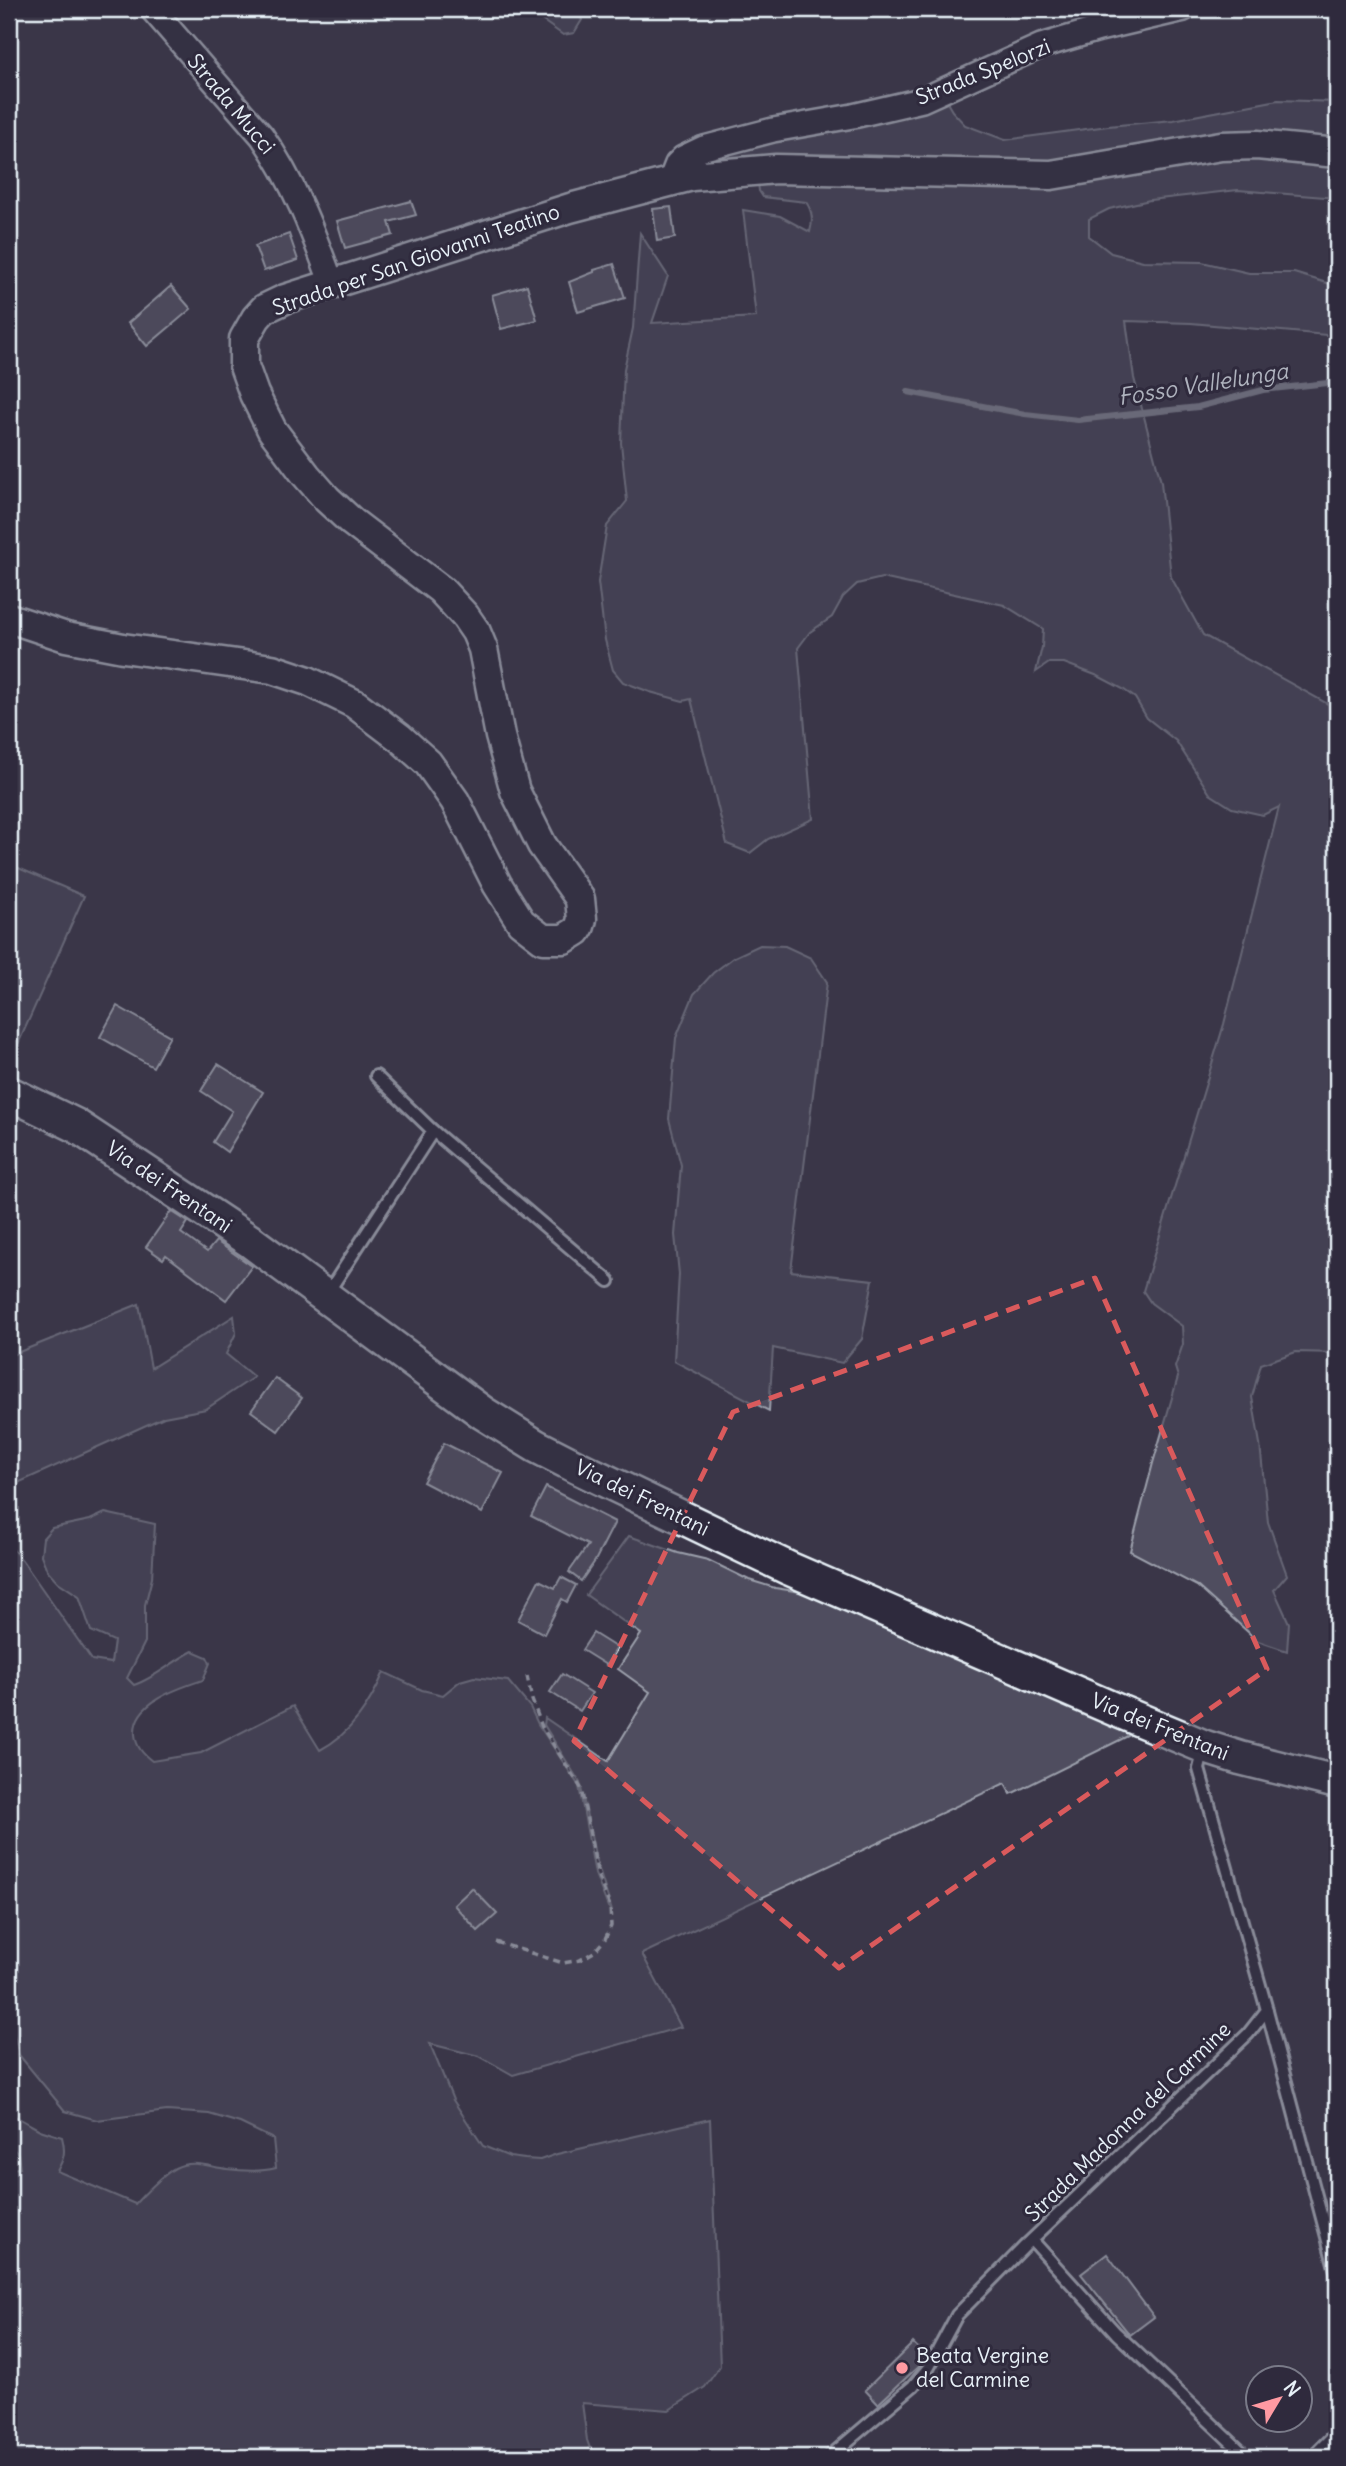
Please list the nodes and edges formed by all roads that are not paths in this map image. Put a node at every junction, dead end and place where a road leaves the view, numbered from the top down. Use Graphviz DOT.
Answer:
graph roads {
  1 [pos="152,9"];
  2 [pos="1184,9"];
  3 [pos="1337,153"];
  4 [pos="671,179"];
  5 [pos="332,284"];
  6 [pos="9,618"];
  7 [pos="376,1076"];
  8 [pos="9,1093"];
  9 [pos="433,1131"];
  10 [pos="609,1281"];
  11 [pos="326,1296"];
  12 [pos="1205,1747"];
  13 [pos="1337,1782"];
  14 [pos="1266,2010"];
  15 [pos="1032,2240"];
  16 [pos="1337,2275"];
  17 [pos="1337,2432"];
  18 [pos="829,2457"];
  19 [pos="1247,2457"];
  20 [pos="1312,2457"];
  1 -- 5 [label="street, Strada Mucci"];
  2 -- 4 [label="street, Strada Spelorzi"];
  3 -- 4 [label="street, Strada per San Giovanni Teatino"];
  4 -- 5 [label="street, Strada per San Giovanni Teatino"];
  5 -- 6 [label="street, Strada per San Giovanni Teatino"];
  7 -- 9 [label="lane"];
  8 -- 11 [label="main road, Via dei Frentani"];
  9 -- 10 [label="lane"];
  9 -- 11 [label="lane"];
  11 -- 12 [label="main road, Via dei Frentani"];
  12 -- 13 [label="main road, Via dei Frentani"];
  12 -- 14 [label="lane"];
  14 -- 15 [label="lane, Strada Madonna del Carmine"];
  14 -- 16 [label="lane"];
  15 -- 18 [label="lane, Strada Madonna del Carmine"];
  15 -- 19 [label="lane"];
  17 -- 20 [label="lane"];
}
